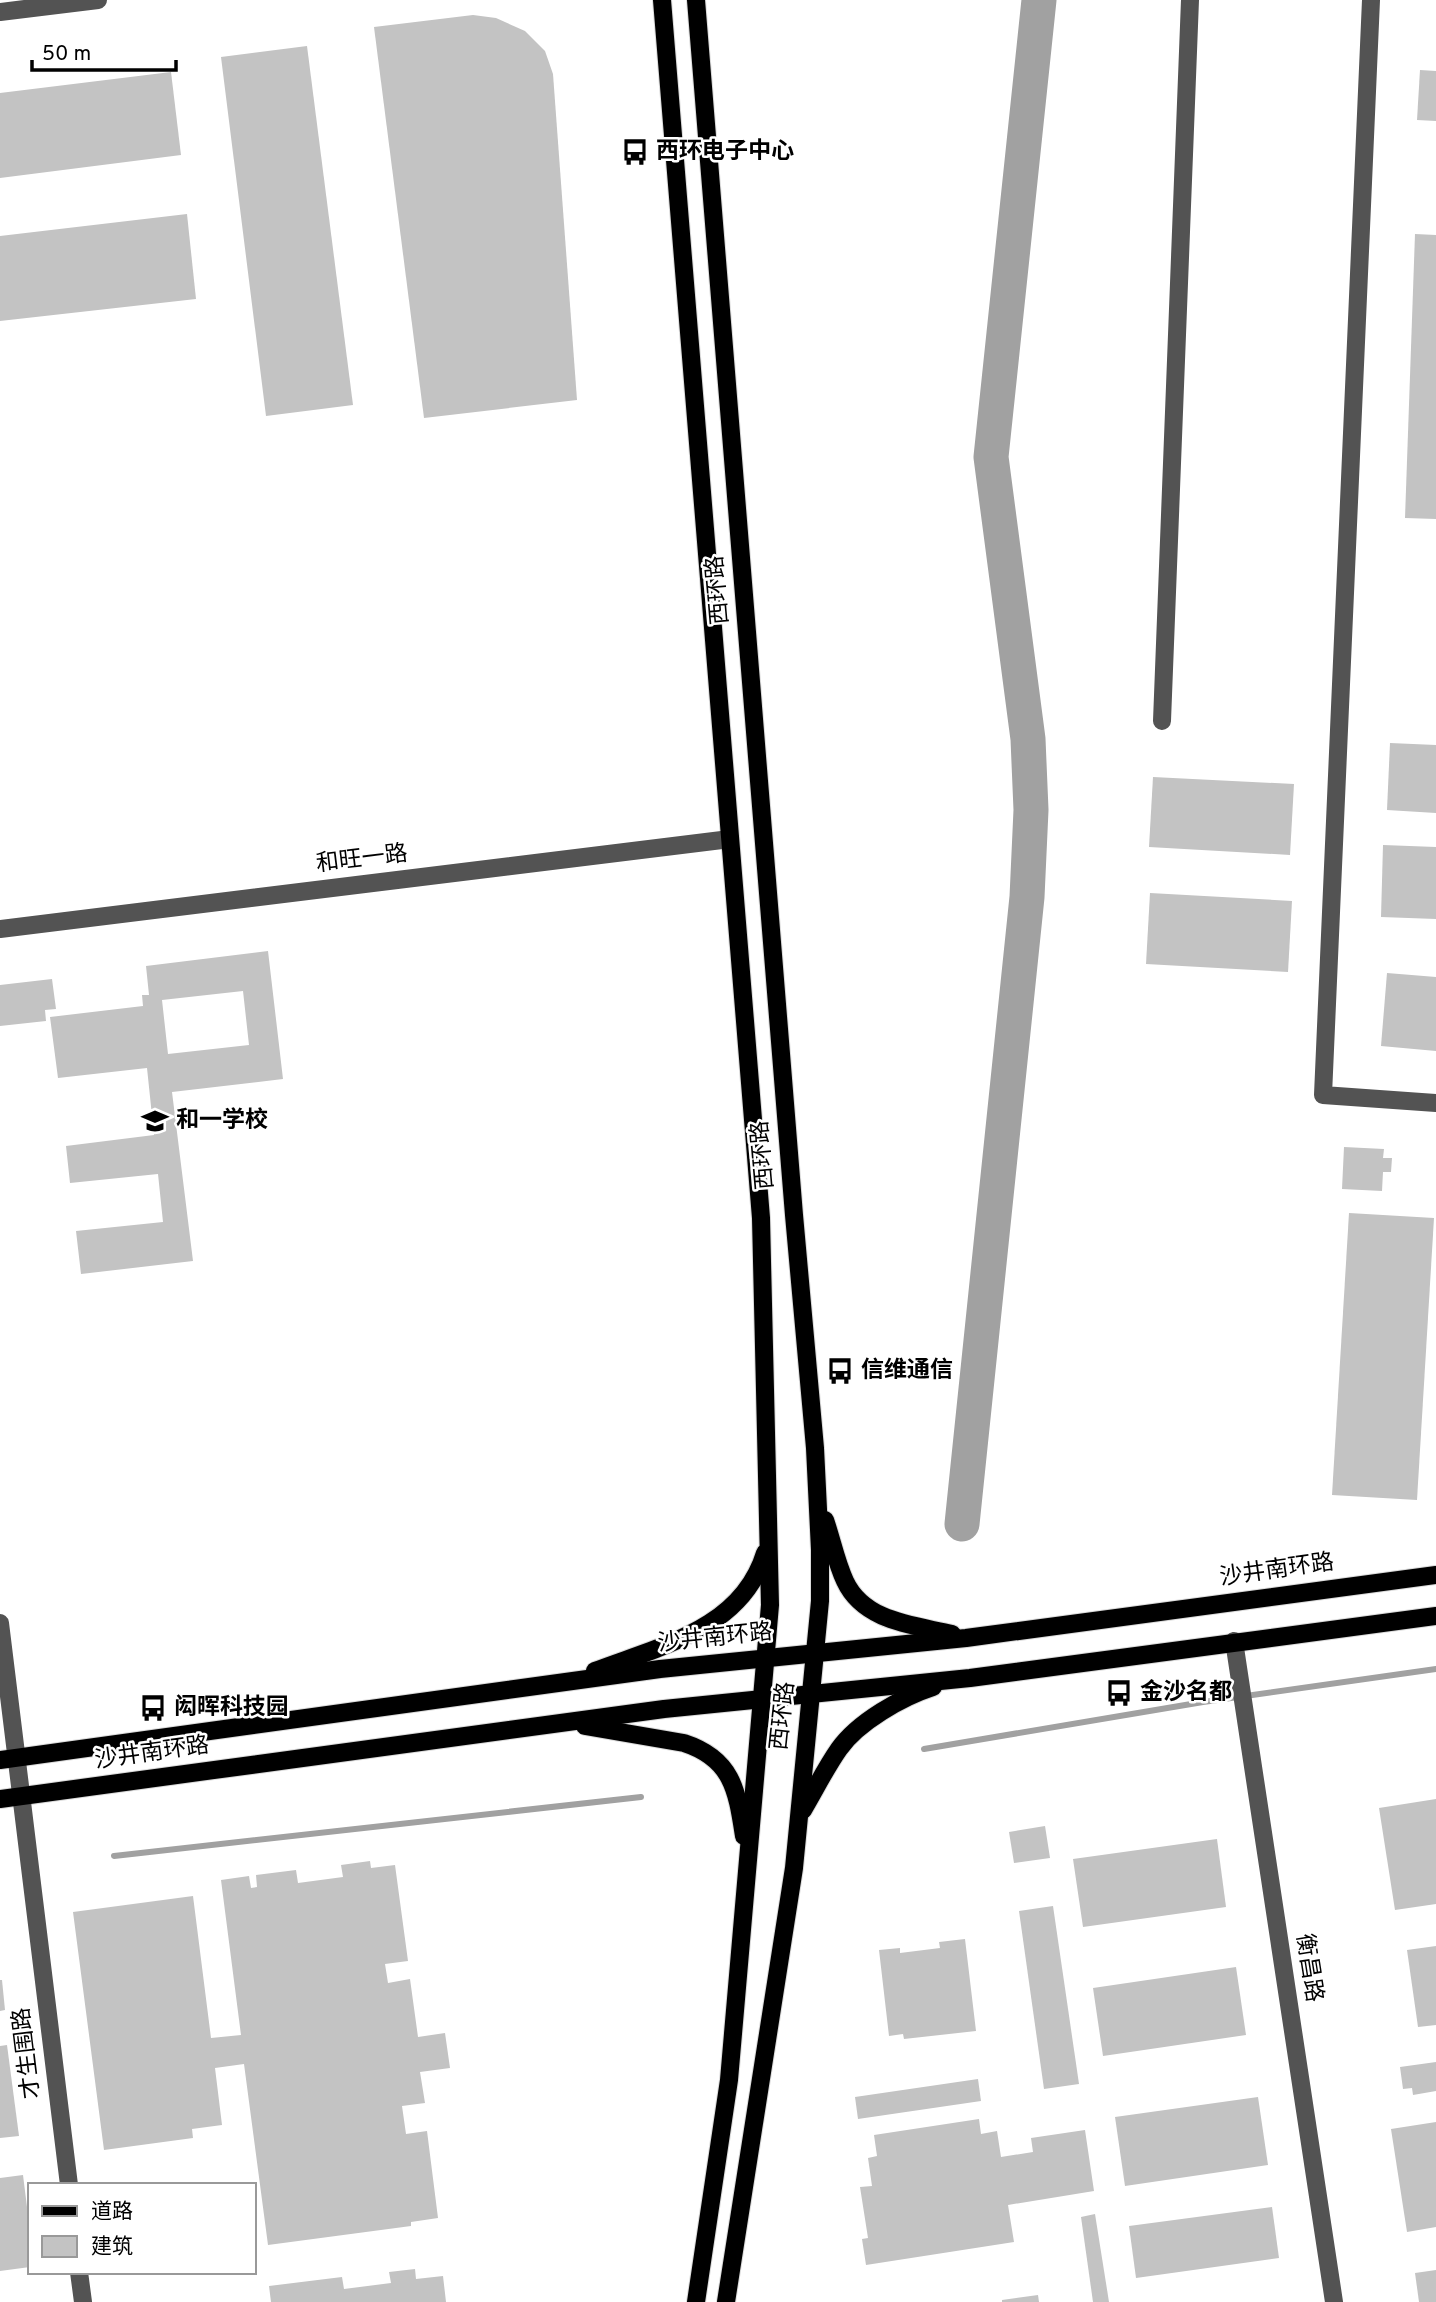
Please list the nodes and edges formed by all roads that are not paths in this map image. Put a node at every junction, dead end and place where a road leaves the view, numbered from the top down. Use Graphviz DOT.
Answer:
graph roads {
  1 [pos="98,0"];
  2 [pos="663,0"];
  3 [pos="696,0"];
  4 [pos="1190,0"];
  5 [pos="1371,0"];
  6 [pos="0,12"];
  7 [pos="1162,721"];
  8 [pos="730,839"];
  9 [pos="0,929"];
  10 [pos="1436,1103"];
  11 [pos="818,1499"];
  12 [pos="768,1543"];
  13 [pos="1436,1575"];
  14 [pos="1436,1616"];
  15 [pos="0,1623"];
  16 [pos="966,1638"];
  17 [pos="1234,1641"];
  18 [pos="815,1653"];
  19 [pos="766,1658"];
  20 [pos="970,1678"];
  21 [pos="566,1682"];
  22 [pos="810,1694"];
  23 [pos="763,1699"];
  24 [pos="567,1722"];
  25 [pos="8,1759"];
  26 [pos="21,1796"];
  27 [pos="0,1799"];
  28 [pos="799,1816"];
  29 [pos="748,1864"];
  30 [pos="69,2183"];
  31 [pos="79,2274"];
  32 [pos="83,2302"];
  33 [pos="696,2302"];
  34 [pos="726,2302"];
  35 [pos="1334,2302"];
  1 -- 6 [label="street"];
  2 -- 8 [label="main road, 西环路"];
  3 -- 11 [label="main road, 西环路"];
  4 -- 7 [label="street"];
  5 -- 10 [label="street"];
  8 -- 9 [label="street, 和旺一路"];
  8 -- 12 [label="main road, 西环路"];
  11 -- 16 [label="main road"];
  11 -- 18 [label="main road, 西环路"];
  12 -- 19 [label="main road, 西环路"];
  12 -- 21 [label="main road"];
  13 -- 16 [label="main road, 沙井南环路"];
  14 -- 17 [label="main road, 沙井南环路"];
  15 -- 25 [label="street, 才生围路"];
  16 -- 18 [label="main road, 沙井南环路"];
  17 -- 20 [label="main road, 沙井南环路"];
  17 -- 35 [label="street, 衡昌路"];
  18 -- 19 [label="main road, 沙井南环路"];
  18 -- 22 [label="main road, 西环路"];
  19 -- 21 [label="main road, 沙井南环路"];
  19 -- 23 [label="main road, 西环路"];
  20 -- 22 [label="main road, 沙井南环路"];
  20 -- 28 [label="main road"];
  21 -- 25 [label="main road, 沙井南环路"];
  22 -- 23 [label="main road, 沙井南环路"];
  22 -- 28 [label="main road, 西环路"];
  23 -- 24 [label="main road, 沙井南环路"];
  23 -- 29 [label="main road, 西环路"];
  24 -- 26 [label="main road, 沙井南环路"];
  24 -- 29 [label="main road"];
  25 -- 26 [label="street, 才生围路"];
  26 -- 27 [label="main road, 沙井南环路"];
  26 -- 30 [label="street, 才生围路"];
  28 -- 34 [label="main road, 西环路"];
  29 -- 33 [label="main road, 西环路"];
  31 -- 32 [label="street"];
}
